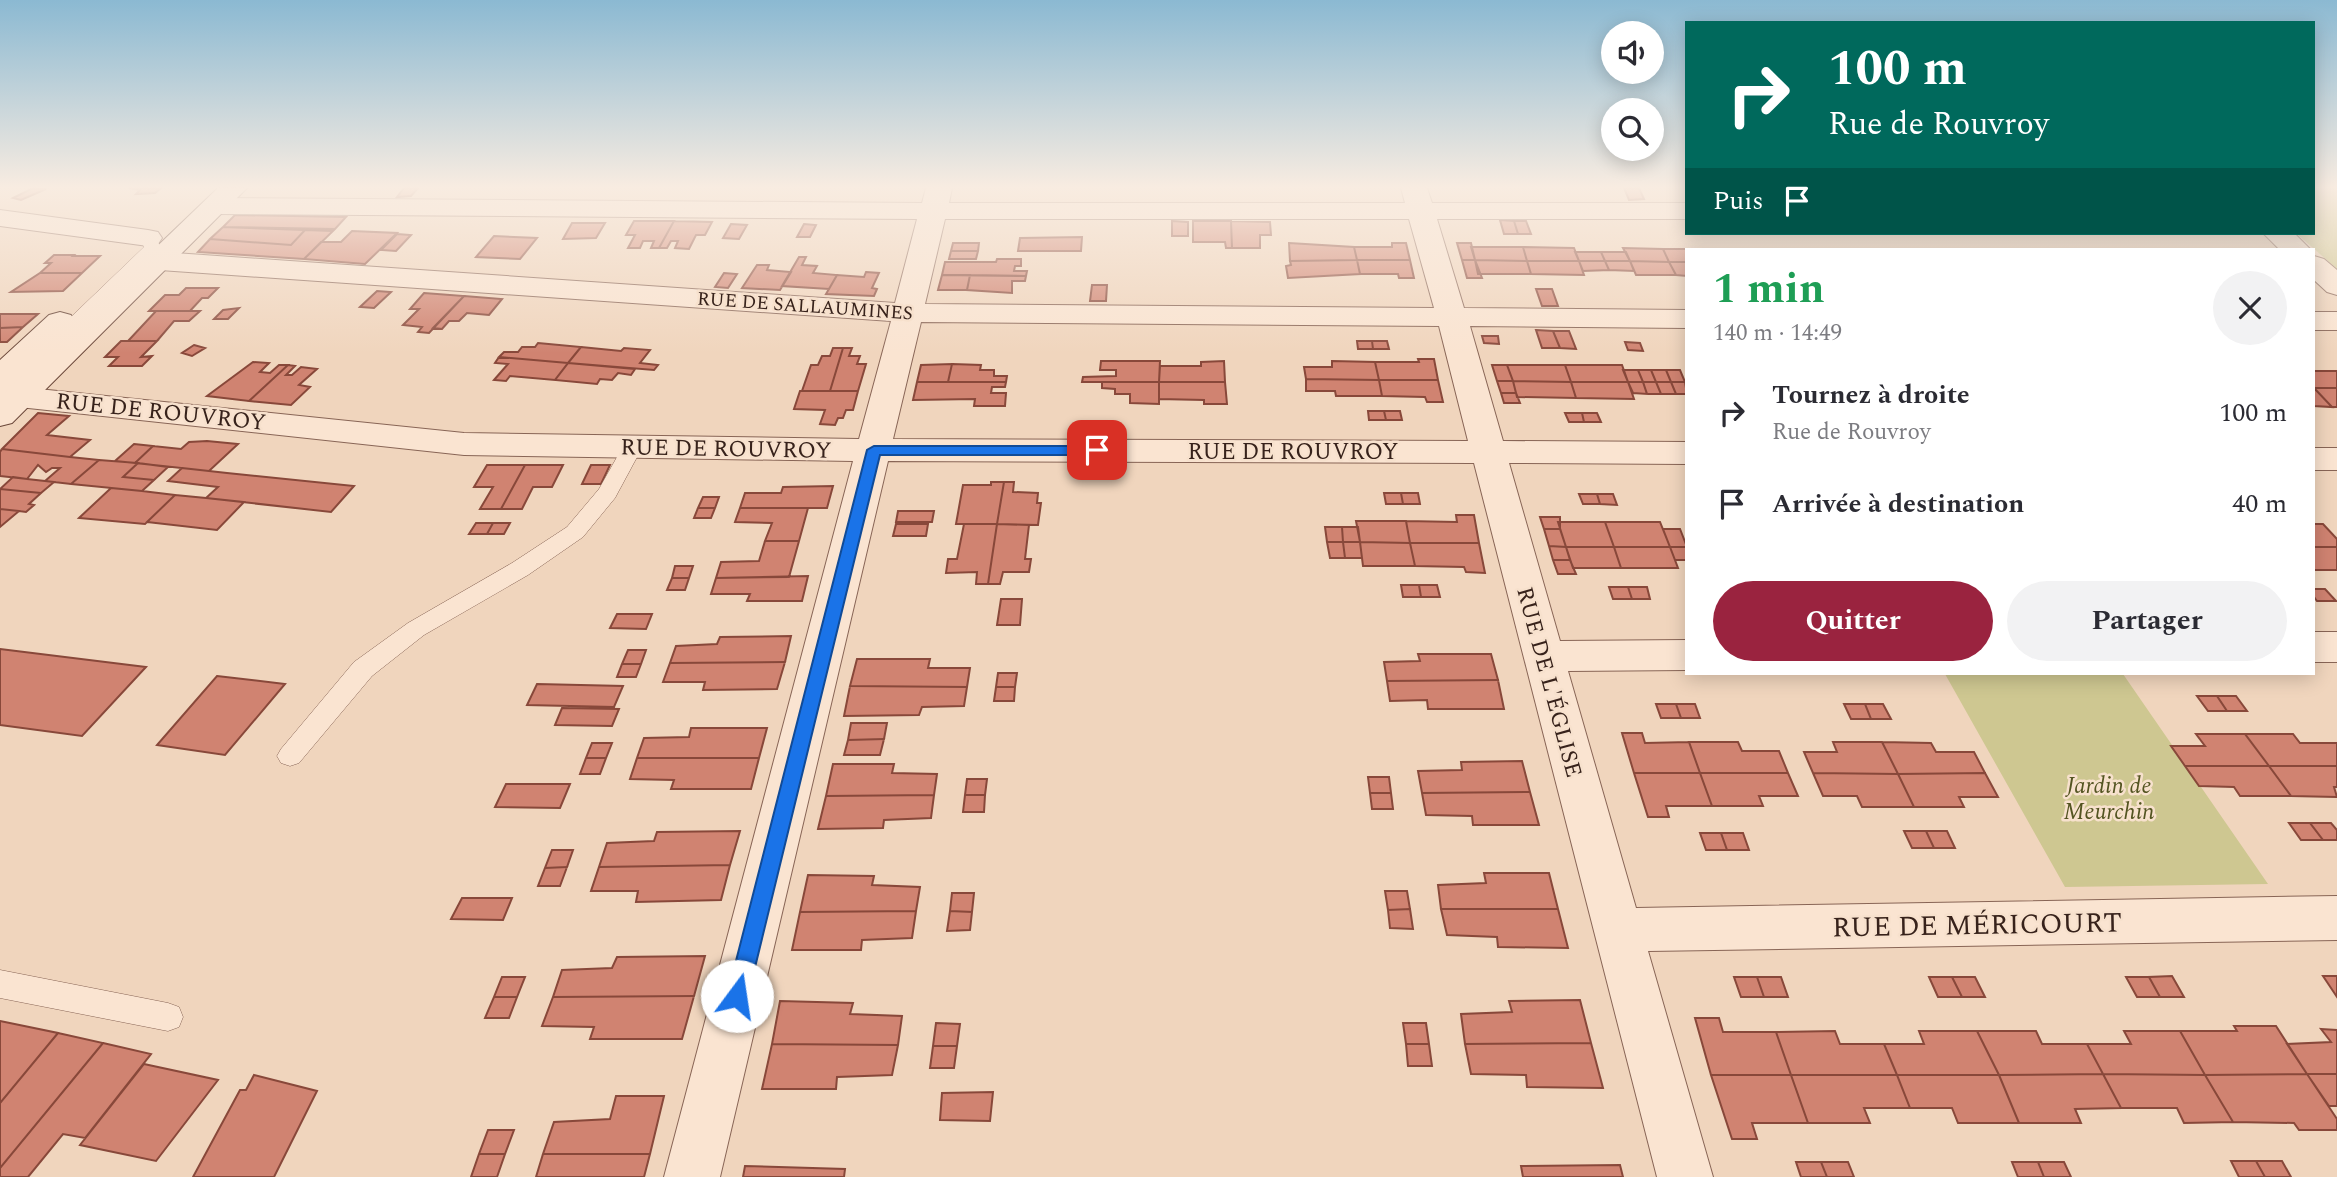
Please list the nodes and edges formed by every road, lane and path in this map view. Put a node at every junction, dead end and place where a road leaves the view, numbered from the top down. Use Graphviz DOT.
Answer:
graph roads {
  1 [pos="139,243"];
  2 [pos="161,243"];
  3 [pos="926,243"];
  4 [pos="1430,243"];
  5 [pos="154,249"];
  6 [pos="2315,266"];
  7 [pos="2337,286"];
  8 [pos="909,313"];
  9 [pos="1452,318"];
  10 [pos="1685,319"];
  11 [pos="2315,321"];
  12 [pos="2337,321"];
  13 [pos="5,397"];
  14 [pos="633,446"];
  15 [pos="874,450"];
  16 [pos="1487,451"];
  17 [pos="1685,453"];
  18 [pos="2315,459"];
  19 [pos="2337,459"];
  20 [pos="2337,647"];
  21 [pos="2315,648"];
  22 [pos="1685,655"];
  23 [pos="1543,656"];
  24 [pos="290,756"];
  25 [pos="2337,918"];
  26 [pos="1617,930"];
  27 [pos="0,984"];
  28 [pos="168,1017"];
  29 [pos="692,1177"];
  30 [pos="1685,1177"];
  1 -- 5 [label="street, RUE DE SALLAUMINES"];
  2 -- 5 [label="street"];
  3 -- 8 [label="street"];
  4 -- 9 [label="street, RUE DE L'ÉGLISE"];
  5 -- 8 [label="street, RUE DE SALLAUMINES"];
  5 -- 13 [label="street"];
  6 -- 7 [label="street"];
  8 -- 9 [label="street, RUE DE SALLAUMINES"];
  8 -- 15 [label="street"];
  9 -- 10 [label="street, RUE DE SALLAUMINES"];
  9 -- 16 [label="street, RUE DE L'ÉGLISE"];
  11 -- 12 [label="street"];
  13 -- 14 [label="street, RUE DE ROUVROY"];
  14 -- 15 [label="street, RUE DE ROUVROY"];
  14 -- 24 [label="lane"];
  15 -- 16 [label="street, RUE DE ROUVROY"];
  15 -- 29 [label="street"];
  16 -- 17 [label="street, RUE DE ROUVROY"];
  16 -- 23 [label="street, RUE DE L'ÉGLISE"];
  18 -- 19 [label="street"];
  20 -- 21 [label="street"];
  22 -- 23 [label="street"];
  23 -- 26 [label="street, RUE DE L'ÉGLISE"];
  25 -- 26 [label="street, RUE DE MÉRICOURT"];
  26 -- 30 [label="street, RUE DE L'ÉGLISE"];
  27 -- 28 [label="lane"];
}
